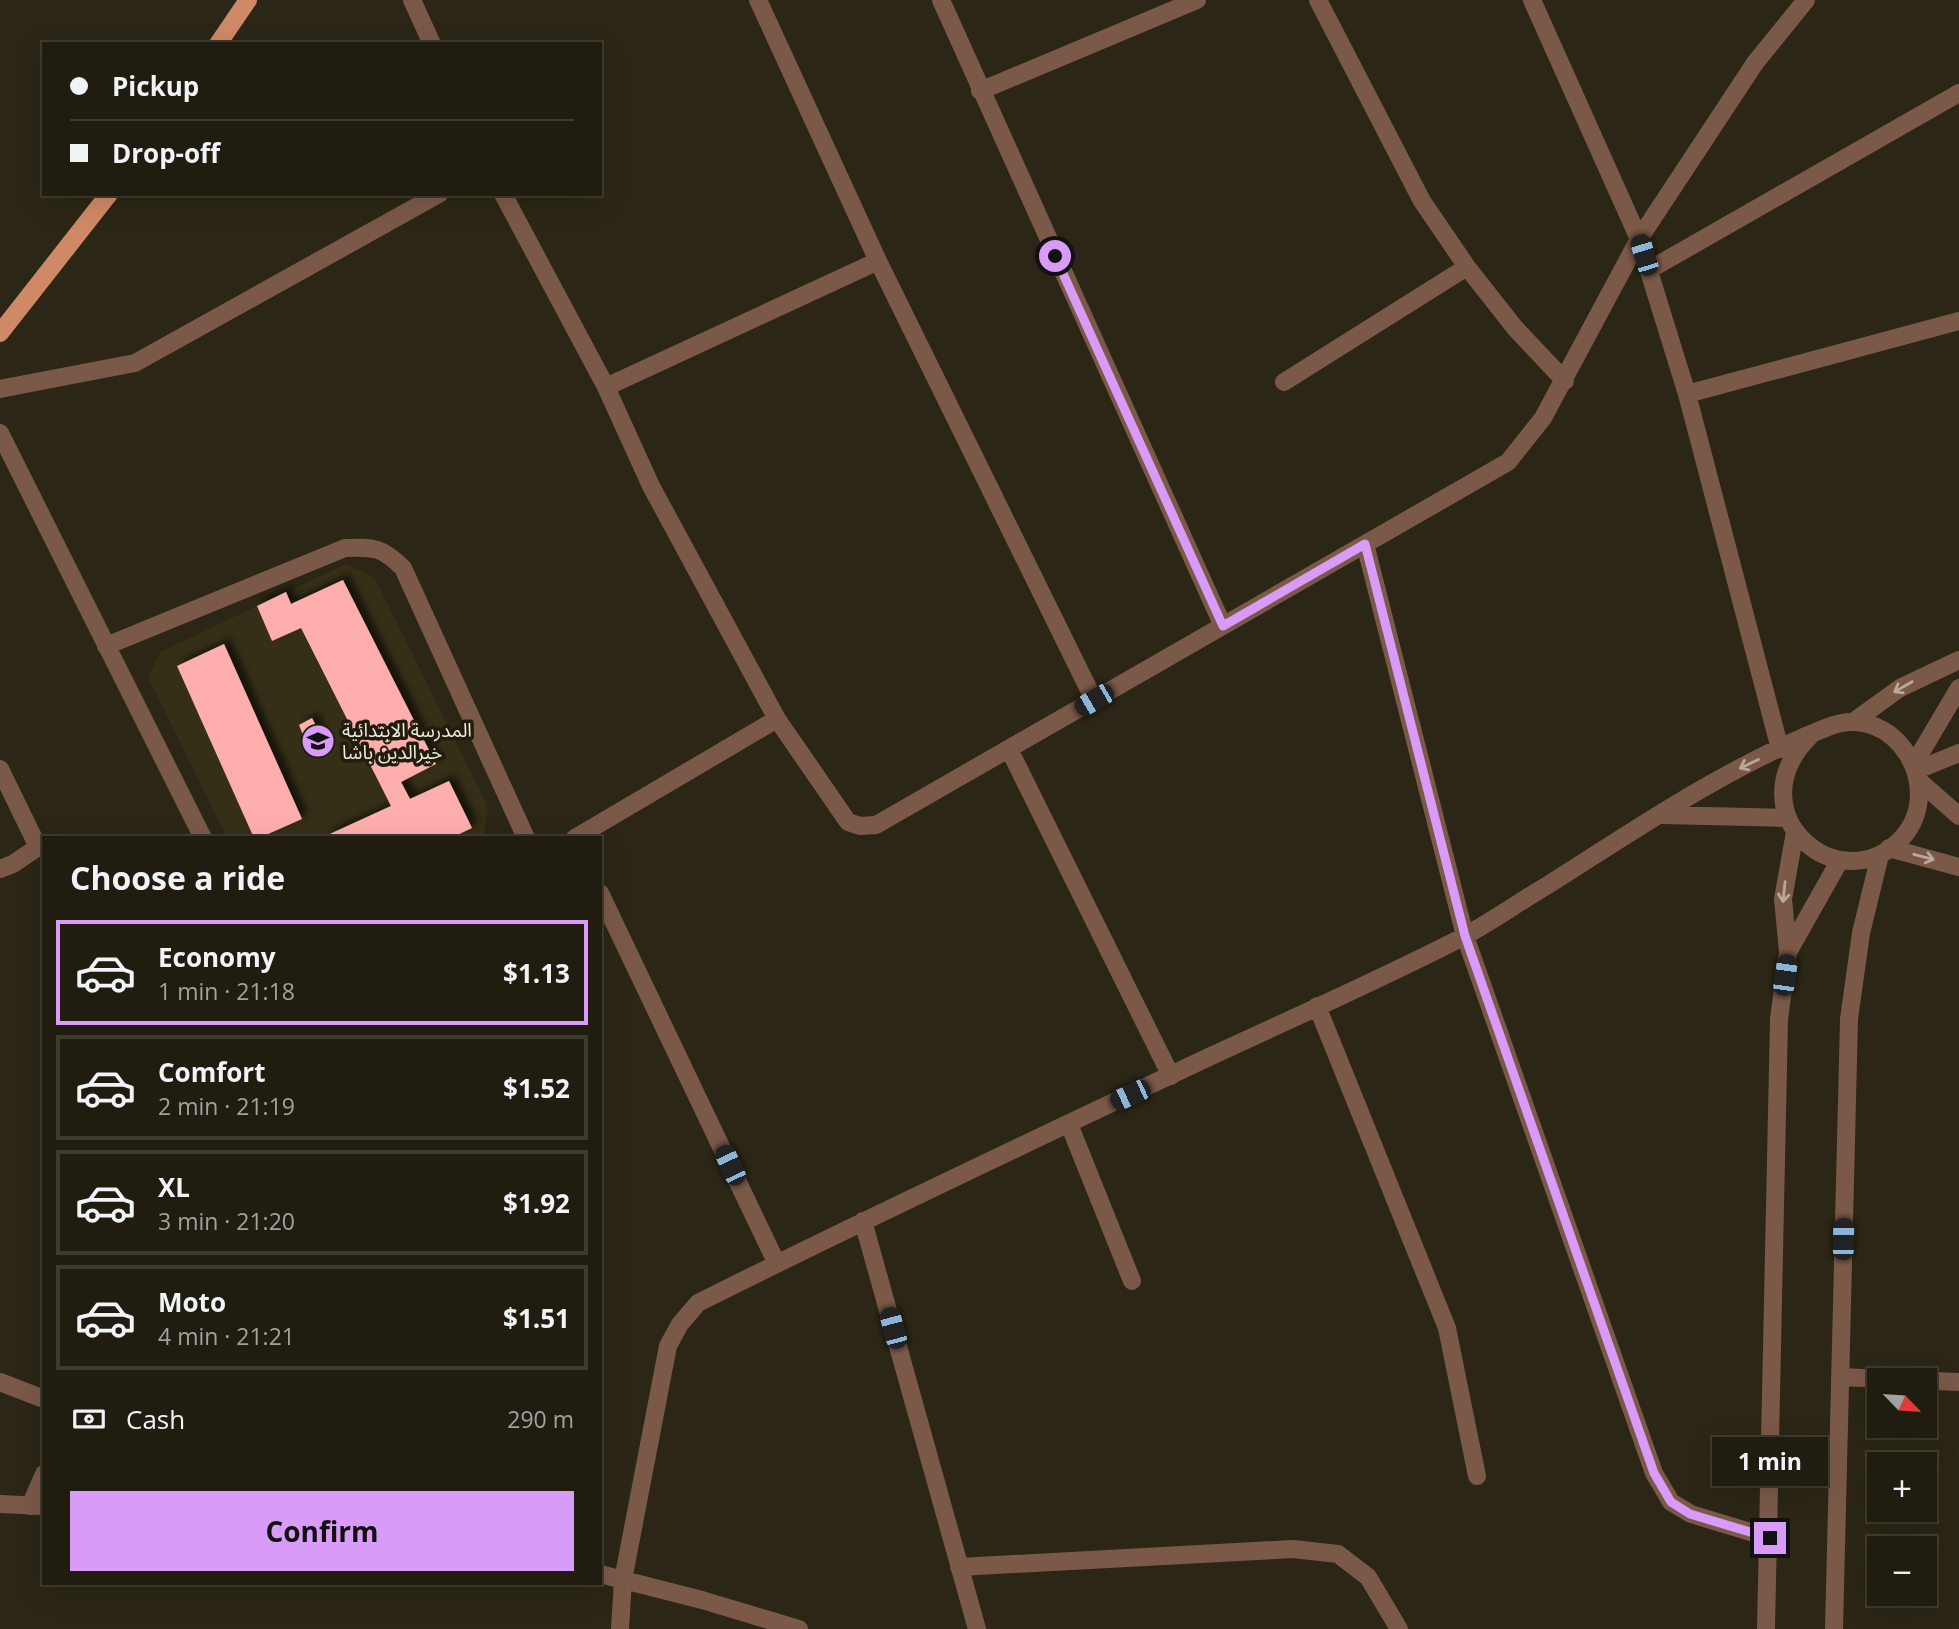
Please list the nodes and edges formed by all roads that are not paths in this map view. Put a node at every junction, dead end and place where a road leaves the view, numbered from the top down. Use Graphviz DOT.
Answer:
graph roads {
  1 [pos="248,0"];
  2 [pos="412,0"];
  3 [pos="758,0"];
  4 [pos="941,0"];
  5 [pos="1197,0"];
  6 [pos="1318,0"];
  7 [pos="1532,0"];
  8 [pos="1806,0"];
  9 [pos="219,42"];
  10 [pos="431,42"];
  11 [pos="980,91"];
  12 [pos="1959,93"];
  13 [pos="107,196"];
  14 [pos="435,196"];
  15 [pos="504,196"];
  16 [pos="1639,239"];
  17 [pos="878,261"];
  18 [pos="1467,267"];
  19 [pos="1649,270"];
  20 [pos="1959,321"];
  21 [pos="0,333"];
  22 [pos="1284,382"];
  23 [pos="1565,382"];
  24 [pos="606,387"];
  25 [pos="0,389"];
  26 [pos="1687,394"];
  27 [pos="0,433"];
  28 [pos="1365,544"];
  29 [pos="1223,626"];
  30 [pos="106,646"];
  31 [pos="1959,660"];
  32 [pos="1959,688"];
  33 [pos="1094,700"];
  34 [pos="777,719"];
  35 [pos="1853,722"];
  36 [pos="1811,735"];
  37 [pos="1009,749"];
  38 [pos="1780,749"];
  39 [pos="1959,753"];
  40 [pos="0,769"];
  41 [pos="1917,771"];
  42 [pos="1659,816"];
  43 [pos="1959,816"];
  44 [pos="1791,825"];
  45 [pos="202,836"];
  46 [pos="525,836"];
  47 [pos="578,836"];
  48 [pos="1884,851"];
  49 [pos="41,853"];
  50 [pos="1840,860"];
  51 [pos="1959,867"];
  52 [pos="0,869"];
  53 [pos="602,897"];
  54 [pos="1465,936"];
  55 [pos="1788,953"];
  56 [pos="1317,1006"];
  57 [pos="1171,1076"];
  58 [pos="1069,1124"];
  59 [pos="863,1221"];
  60 [pos="777,1264"];
  61 [pos="1132,1281"];
  62 [pos="1840,1377"];
  63 [pos="0,1382"];
  64 [pos="1959,1382"];
  65 [pos="42,1397"];
  66 [pos="1477,1476"];
  67 [pos="42,1483"];
  68 [pos="0,1504"];
  69 [pos="37,1506"];
  70 [pos="1770,1538"];
  71 [pos="959,1567"];
  72 [pos="602,1575"];
  73 [pos="623,1580"];
  74 [pos="620,1629"];
  75 [pos="799,1629"];
  76 [pos="977,1629"];
  77 [pos="1399,1629"];
  78 [pos="1766,1629"];
  79 [pos="1834,1629"];
  1 -- 9 [label="main road"];
  2 -- 10 [label="street"];
  3 -- 17 [label="street"];
  4 -- 11 [label="street"];
  5 -- 11 [label="street"];
  6 -- 18 [label="street"];
  7 -- 16 [label="street"];
  8 -- 16 [label="street"];
  11 -- 29 [label="street"];
  12 -- 19 [label="street"];
  13 -- 21 [label="main road"];
  14 -- 25 [label="street"];
  15 -- 24 [label="street"];
  16 -- 19 [label="street"];
  16 -- 23 [label="street"];
  17 -- 24 [label="street"];
  17 -- 33 [label="street"];
  18 -- 22 [label="street"];
  18 -- 23 [label="street"];
  19 -- 26 [label="street"];
  20 -- 26 [label="street"];
  23 -- 28 [label="street"];
  24 -- 34 [label="street"];
  26 -- 38 [label="street"];
  27 -- 30 [label="street"];
  28 -- 29 [label="street"];
  28 -- 54 [label="street"];
  29 -- 33 [label="street"];
  30 -- 45 [label="street"];
  30 -- 46 [label="street"];
  31 -- 35 [label="street, one-way"];
  32 -- 41 [label="street"];
  33 -- 37 [label="street"];
  34 -- 37 [label="street"];
  34 -- 47 [label="street"];
  35 -- 36 [label="street"];
  35 -- 41 [label="street"];
  36 -- 38 [label="street"];
  36 -- 44 [label="street"];
  37 -- 57 [label="street"];
  38 -- 42 [label="street, one-way"];
  39 -- 41 [label="street"];
  40 -- 49 [label="street"];
  41 -- 43 [label="street"];
  41 -- 48 [label="street"];
  42 -- 44 [label="street"];
  42 -- 54 [label="street"];
  44 -- 50 [label="street"];
  44 -- 55 [label="street, one-way"];
  48 -- 50 [label="street"];
  48 -- 51 [label="street, one-way"];
  48 -- 62 [label="street"];
  49 -- 52 [label="street"];
  50 -- 55 [label="street"];
  53 -- 60 [label="street"];
  54 -- 56 [label="street"];
  54 -- 70 [label="street"];
  55 -- 70 [label="street"];
  56 -- 57 [label="street"];
  56 -- 66 [label="street"];
  57 -- 58 [label="street"];
  58 -- 59 [label="street"];
  58 -- 61 [label="street"];
  59 -- 60 [label="street"];
  59 -- 71 [label="street"];
  60 -- 73 [label="street"];
  62 -- 64 [label="street"];
  62 -- 79 [label="street"];
  63 -- 65 [label="street"];
  67 -- 69 [label="street"];
  68 -- 69 [label="street"];
  70 -- 78 [label="street"];
  71 -- 76 [label="street"];
  71 -- 77 [label="street"];
  72 -- 73 [label="street"];
  73 -- 74 [label="street"];
  73 -- 75 [label="street"];
}
